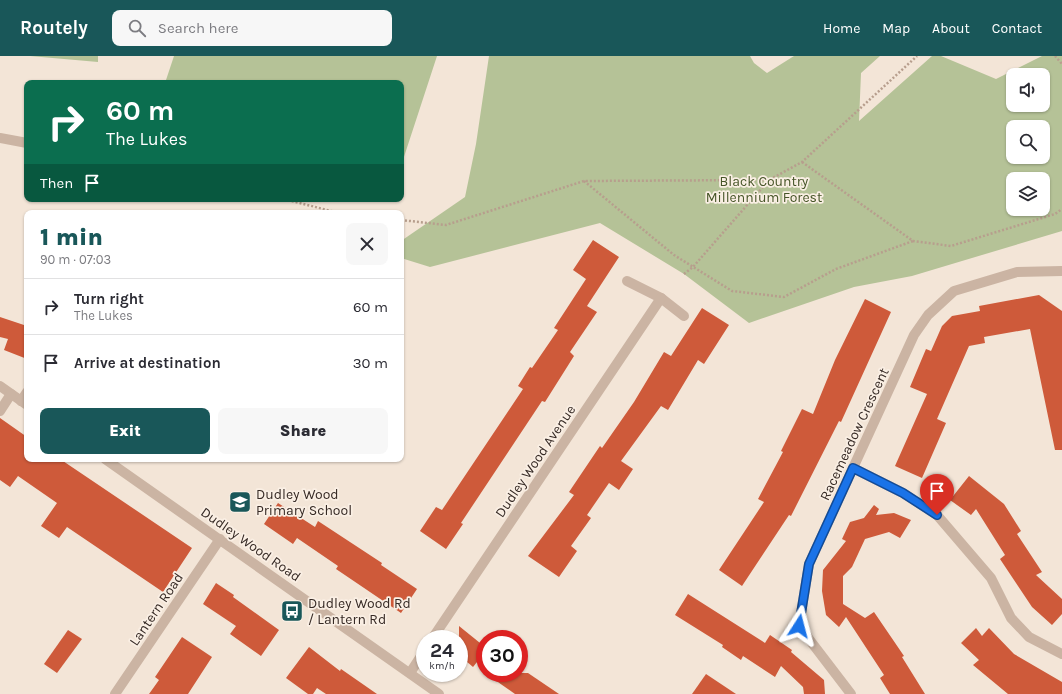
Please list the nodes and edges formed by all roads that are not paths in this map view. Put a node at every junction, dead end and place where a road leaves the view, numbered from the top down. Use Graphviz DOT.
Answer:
graph roads {
  1 [pos="0,138"];
  2 [pos="24,142"];
  3 [pos="1062,271"];
  4 [pos="627,281"];
  5 [pos="661,298"];
  6 [pos="684,316"];
  7 [pos="0,386"];
  8 [pos="11,394"];
  9 [pos="24,403"];
  10 [pos="0,411"];
  11 [pos="109,462"];
  12 [pos="853,468"];
  13 [pos="220,539"];
  14 [pos="438,630"];
  15 [pos="1062,654"];
  16 [pos="416,664"];
  17 [pos="410,673"];
  18 [pos="116,694"];
  19 [pos="439,694"];
  20 [pos="851,694"];
  1 -- 2 [label="street"];
  3 -- 12 [label="street, Racemeadow Crescent"];
  4 -- 5 [label="street"];
  5 -- 6 [label="street"];
  5 -- 14 [label="street, Dudley Wood Avenue"];
  7 -- 8 [label="street"];
  8 -- 9 [label="street"];
  8 -- 10 [label="street"];
  11 -- 13 [label="street, Dudley Wood Road"];
  12 -- 15 [label="street"];
  12 -- 20 [label="street, Racemeadow Crescent"];
  13 -- 17 [label="street, Dudley Wood Road"];
  13 -- 18 [label="street, Lantern Road"];
  16 -- 17 [label="street"];
  17 -- 19 [label="street, Dudley Wood Road"];
}
